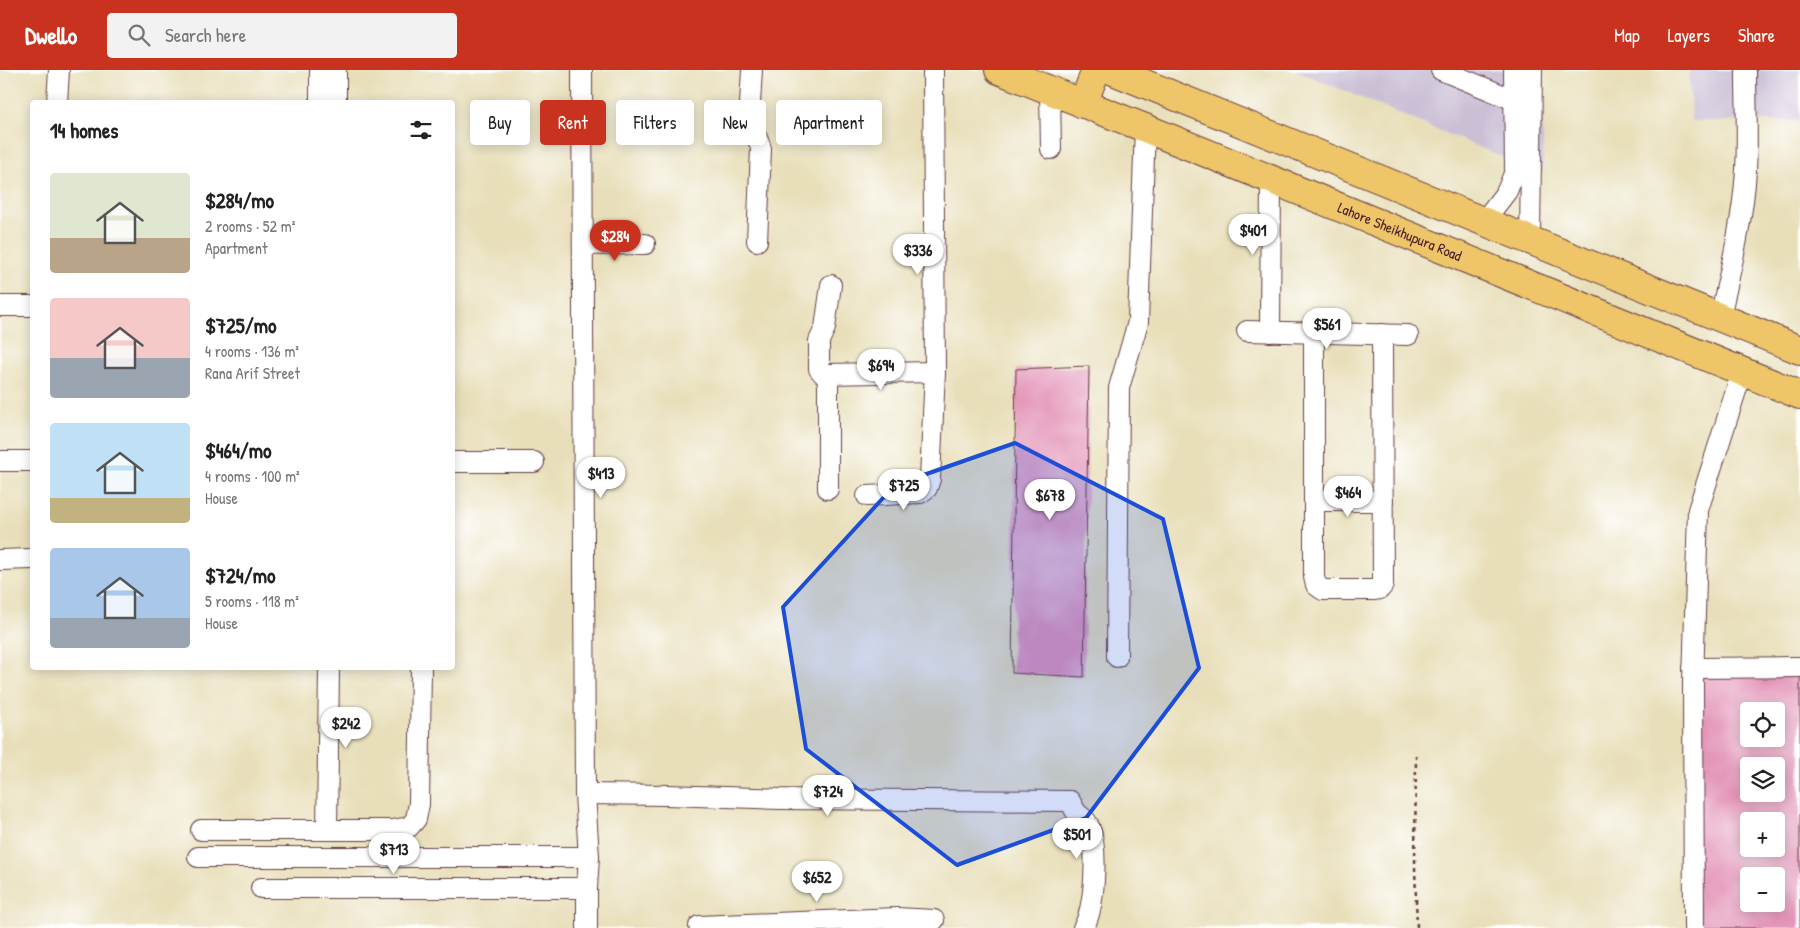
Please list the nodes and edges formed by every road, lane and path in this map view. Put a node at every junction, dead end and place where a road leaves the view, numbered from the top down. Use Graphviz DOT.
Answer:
graph roads {
  1 [pos="59,70"];
  2 [pos="320,70"];
  3 [pos="336,70"];
  4 [pos="582,70"];
  5 [pos="752,70"];
  6 [pos="933,70"];
  7 [pos="999,70"];
  8 [pos="1096,70"];
  9 [pos="1111,70"];
  10 [pos="1441,70"];
  11 [pos="1514,70"];
  12 [pos="1532,70"];
  13 [pos="1746,70"];
  14 [pos="1050,91"];
  15 [pos="56,100"];
  16 [pos="320,100"];
  17 [pos="336,100"];
  18 [pos="1083,104"];
  19 [pos="1523,104"];
  20 [pos="1145,128"];
  21 [pos="1050,150"];
  22 [pos="1271,180"];
  23 [pos="1484,220"];
  24 [pos="1530,240"];
  25 [pos="757,241"];
  26 [pos="645,244"];
  27 [pos="583,245"];
  28 [pos="831,285"];
  29 [pos="0,306"];
  30 [pos="30,306"];
  31 [pos="1720,317"];
  32 [pos="1247,331"];
  33 [pos="1270,332"];
  34 [pos="1314,333"];
  35 [pos="1382,334"];
  36 [pos="1408,335"];
  37 [pos="1800,350"];
  38 [pos="935,372"];
  39 [pos="1742,372"];
  40 [pos="825,374"];
  41 [pos="1800,396"];
  42 [pos="0,449"];
  43 [pos="30,449"];
  44 [pos="0,461"];
  45 [pos="30,461"];
  46 [pos="455,462"];
  47 [pos="534,462"];
  48 [pos="828,490"];
  49 [pos="867,496"];
  50 [pos="1314,500"];
  51 [pos="1383,500"];
  52 [pos="30,559"];
  53 [pos="0,560"];
  54 [pos="1117,657"];
  55 [pos="1800,667"];
  56 [pos="1693,668"];
  57 [pos="329,670"];
  58 [pos="421,670"];
  59 [pos="1416,755"];
  60 [pos="585,794"];
  61 [pos="201,830"];
  62 [pos="327,830"];
  63 [pos="198,857"];
  64 [pos="588,857"];
  65 [pos="261,888"];
  66 [pos="587,888"];
  67 [pos="934,920"];
  68 [pos="799,925"];
  69 [pos="699,926"];
  70 [pos="587,928"];
  71 [pos="1082,928"];
  72 [pos="1417,928"];
  73 [pos="1694,928"];
  1 -- 15 [label="street"];
  2 -- 16 [label="street"];
  3 -- 17 [label="street"];
  4 -- 27 [label="street"];
  5 -- 25 [label="street"];
  6 -- 38 [label="street"];
  7 -- 14 [label="highway, Lahore Sheikhupura Road"];
  8 -- 18 [label="highway"];
  9 -- 23 [label="highway"];
  10 -- 19 [label="street"];
  11 -- 19 [label="street"];
  12 -- 19 [label="street"];
  13 -- 31 [label="street"];
  14 -- 18 [label="highway, Lahore Sheikhupura Road"];
  14 -- 21 [label="street"];
  18 -- 20 [label="highway, Lahore Sheikhupura Road"];
  19 -- 23 [label="street"];
  19 -- 24 [label="street"];
  20 -- 22 [label="highway, Lahore Sheikhupura Road"];
  20 -- 54 [label="street"];
  22 -- 33 [label="street"];
  22 -- 39 [label="highway, Lahore Sheikhupura Road"];
  23 -- 24 [label="highway"];
  24 -- 31 [label="highway"];
  26 -- 27 [label="street"];
  27 -- 60 [label="street"];
  28 -- 40 [label="street"];
  29 -- 30 [label="street"];
  31 -- 37 [label="highway"];
  32 -- 33 [label="street"];
  33 -- 34 [label="street"];
  34 -- 35 [label="street"];
  34 -- 50 [label="street"];
  35 -- 36 [label="street"];
  35 -- 51 [label="street"];
  38 -- 40 [label="street"];
  38 -- 49 [label="street"];
  39 -- 41 [label="highway, Lahore Sheikhupura Road"];
  39 -- 56 [label="street"];
  40 -- 48 [label="street"];
  42 -- 43 [label="street"];
  44 -- 45 [label="street"];
  46 -- 47 [label="street"];
  50 -- 51 [label="street"];
  50 -- 51 [label="street"];
  52 -- 53 [label="street"];
  55 -- 56 [label="street"];
  56 -- 73 [label="street"];
  57 -- 62 [label="street"];
  58 -- 62 [label="street"];
  59 -- 72 [label="path"];
  60 -- 64 [label="street"];
  60 -- 71 [label="street"];
  61 -- 62 [label="street"];
  63 -- 64 [label="street"];
  64 -- 66 [label="street"];
  65 -- 66 [label="street"];
  66 -- 70 [label="street"];
  67 -- 68 [label="street"];
  68 -- 69 [label="street"];
}
